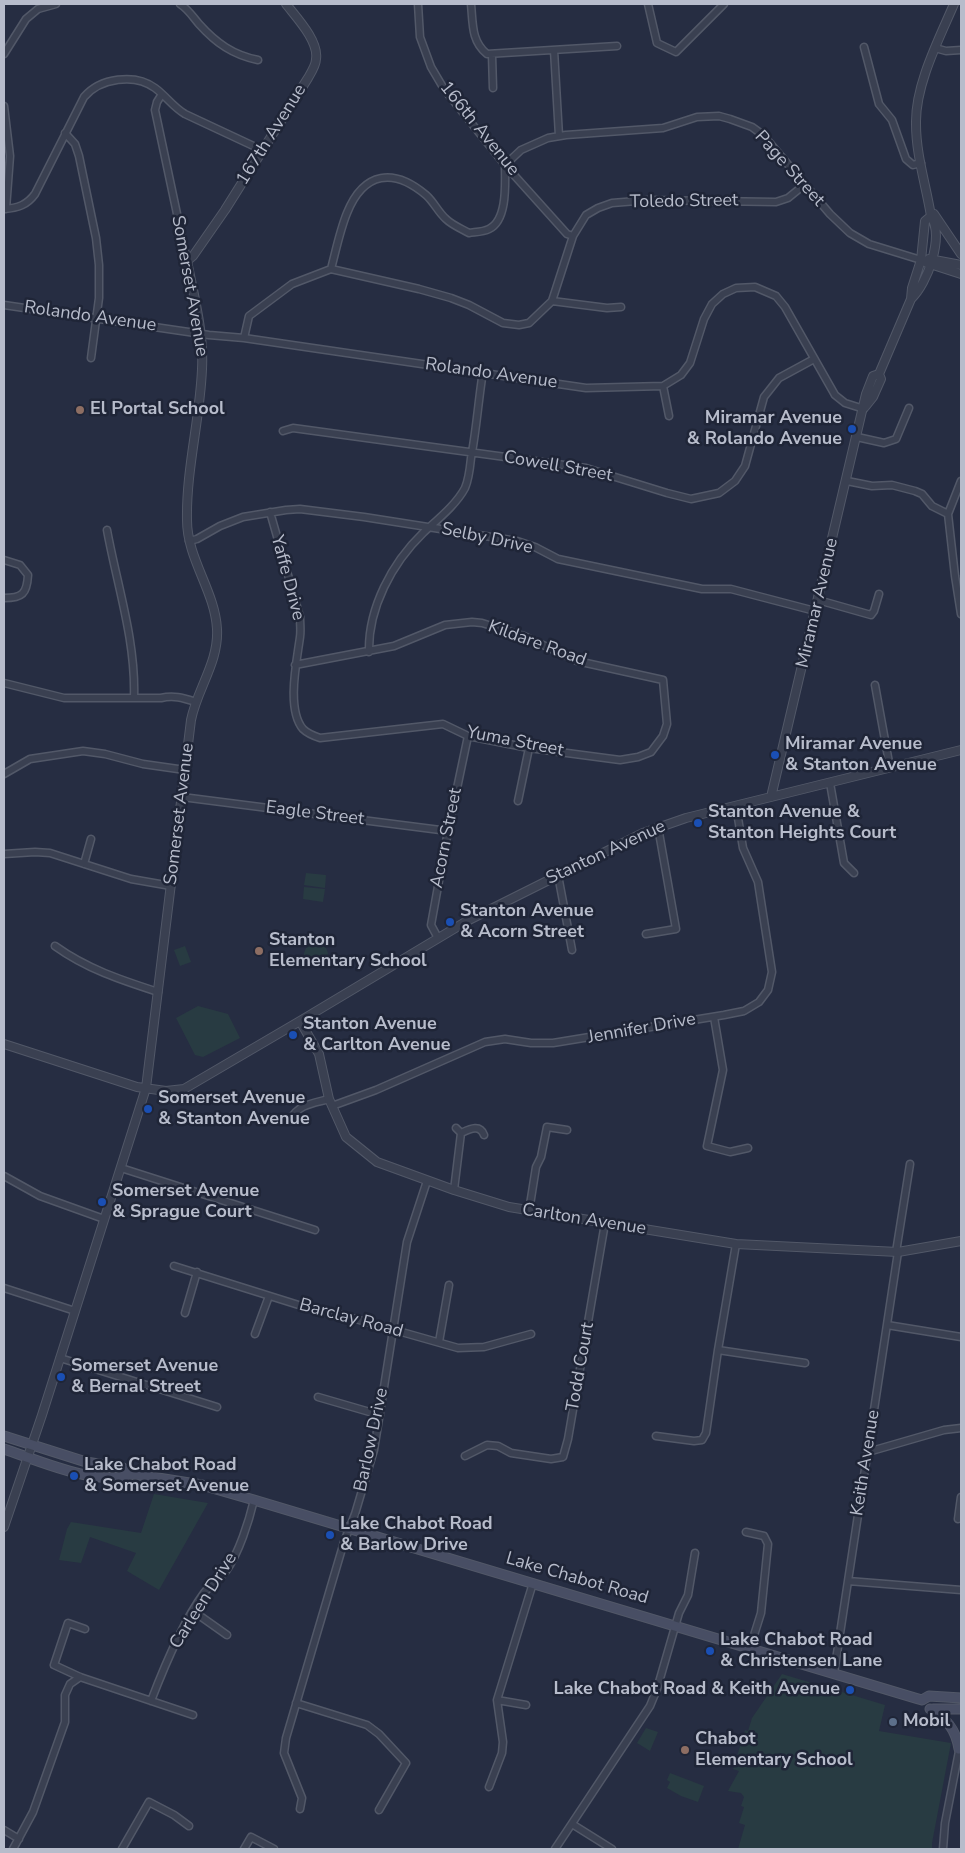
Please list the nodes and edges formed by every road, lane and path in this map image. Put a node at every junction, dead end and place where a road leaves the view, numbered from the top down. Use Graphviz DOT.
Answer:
graph roads {
  1 [pos="56,4"];
  2 [pos="180,4"];
  3 [pos="286,4"];
  4 [pos="418,4"];
  5 [pos="471,4"];
  6 [pos="648,4"];
  7 [pos="724,4"];
  8 [pos="954,4"];
  9 [pos="617,46"];
  10 [pos="864,47"];
  11 [pos="936,48"];
  12 [pos="554,50"];
  13 [pos="961,50"];
  14 [pos="4,54"];
  15 [pos="492,55"];
  16 [pos="258,60"];
  17 [pos="493,88"];
  18 [pos="162,94"];
  19 [pos="4,106"];
  20 [pos="65,134"];
  21 [pos="559,136"];
  22 [pos="262,150"];
  23 [pos="921,162"];
  24 [pos="505,165"];
  25 [pos="804,185"];
  26 [pos="5,209"];
  27 [pos="931,212"];
  28 [pos="573,236"];
  29 [pos="961,254"];
  30 [pos="921,260"];
  31 [pos="187,261"];
  32 [pos="932,262"];
  33 [pos="961,265"];
  34 [pos="331,268"];
  35 [pos="961,274"];
  36 [pos="911,299"];
  37 [pos="552,301"];
  38 [pos="4,305"];
  39 [pos="621,306"];
  40 [pos="96,318"];
  41 [pos="201,333"];
  42 [pos="244,338"];
  43 [pos="91,358"];
  44 [pos="814,359"];
  45 [pos="486,374"];
  46 [pos="663,386"];
  47 [pos="909,408"];
  48 [pos="864,409"];
  49 [pos="669,416"];
  50 [pos="283,431"];
  51 [pos="857,437"];
  52 [pos="472,452"];
  53 [pos="847,481"];
  54 [pos="961,482"];
  55 [pos="270,512"];
  56 [pos="948,514"];
  57 [pos="430,527"];
  58 [pos="107,530"];
  59 [pos="188,541"];
  60 [pos="4,560"];
  61 [pos="958,576"];
  62 [pos="879,594"];
  63 [pos="4,598"];
  64 [pos="818,600"];
  65 [pos="815,611"];
  66 [pos="961,614"];
  67 [pos="369,652"];
  68 [pos="295,666"];
  69 [pos="663,680"];
  70 [pos="4,683"];
  71 [pos="875,685"];
  72 [pos="134,698"];
  73 [pos="196,702"];
  74 [pos="295,703"];
  75 [pos="468,736"];
  76 [pos="529,748"];
  77 [pos="961,750"];
  78 [pos="890,768"];
  79 [pos="185,770"];
  80 [pos="4,774"];
  81 [pos="830,783"];
  82 [pos="182,797"];
  83 [pos="772,797"];
  84 [pos="518,801"];
  85 [pos="736,806"];
  86 [pos="658,827"];
  87 [pos="448,831"];
  88 [pos="92,839"];
  89 [pos="4,854"];
  90 [pos="84,864"];
  91 [pos="854,873"];
  92 [pos="558,875"];
  93 [pos="171,886"];
  94 [pos="646,934"];
  95 [pos="438,938"];
  96 [pos="55,946"];
  97 [pos="572,950"];
  98 [pos="158,992"];
  99 [pos="714,1017"];
  100 [pos="300,1021"];
  101 [pos="4,1044"];
  102 [pos="146,1088"];
  103 [pos="330,1103"];
  104 [pos="291,1119"];
  105 [pos="566,1130"];
  106 [pos="484,1135"];
  107 [pos="748,1148"];
  108 [pos="910,1164"];
  109 [pos="121,1168"];
  110 [pos="4,1176"];
  111 [pos="427,1181"];
  112 [pos="454,1190"];
  113 [pos="529,1211"];
  114 [pos="104,1219"];
  115 [pos="605,1224"];
  116 [pos="316,1230"];
  117 [pos="961,1242"];
  118 [pos="736,1244"];
  119 [pos="897,1252"];
  120 [pos="174,1266"];
  121 [pos="197,1272"];
  122 [pos="449,1285"];
  123 [pos="4,1288"];
  124 [pos="269,1296"];
  125 [pos="75,1311"];
  126 [pos="186,1313"];
  127 [pos="887,1325"];
  128 [pos="394,1329"];
  129 [pos="255,1334"];
  130 [pos="531,1334"];
  131 [pos="961,1337"];
  132 [pos="439,1342"];
  133 [pos="718,1350"];
  134 [pos="60,1358"];
  135 [pos="805,1363"];
  136 [pos="318,1397"];
  137 [pos="217,1407"];
  138 [pos="380,1415"];
  139 [pos="961,1428"];
  140 [pos="4,1436"];
  141 [pos="656,1436"];
  142 [pos="32,1445"];
  143 [pos="4,1449"];
  144 [pos="868,1452"];
  145 [pos="465,1456"];
  146 [pos="28,1457"];
  147 [pos="133,1474"];
  148 [pos="961,1497"];
  149 [pos="254,1500"];
  150 [pos="958,1519"];
  151 [pos="4,1527"];
  152 [pos="350,1528"];
  153 [pos="746,1532"];
  154 [pos="695,1553"];
  155 [pos="848,1581"];
  156 [pos="533,1583"];
  157 [pos="961,1590"];
  158 [pos="193,1611"];
  159 [pos="676,1625"];
  160 [pos="85,1629"];
  161 [pos="227,1635"];
  162 [pos="750,1648"];
  163 [pos="834,1673"];
  164 [pos="80,1677"];
  165 [pos="961,1698"];
  166 [pos="498,1700"];
  167 [pos="922,1700"];
  168 [pos="151,1701"];
  169 [pos="296,1703"];
  170 [pos="526,1704"];
  171 [pos="930,1709"];
  172 [pos="961,1709"];
  173 [pos="193,1715"];
  174 [pos="960,1744"];
  175 [pos="489,1787"];
  176 [pos="300,1809"];
  177 [pos="379,1810"];
  178 [pos="572,1824"];
  179 [pos="189,1826"];
  180 [pos="4,1830"];
  181 [pos="19,1839"];
  182 [pos="13,1849"];
  183 [pos="122,1849"];
  184 [pos="244,1849"];
  185 [pos="274,1849"];
  186 [pos="555,1849"];
  187 [pos="612,1849"];
  188 [pos="943,1849"];
  1 -- 14 [label="street"];
  2 -- 16 [label="street"];
  3 -- 22 [label="street, 167th Avenue"];
  4 -- 24 [label="street, 166th Avenue"];
  5 -- 15 [label="street"];
  6 -- 7 [label="street"];
  8 -- 11 [label="street, Miramar Avenue"];
  9 -- 12 [label="street"];
  10 -- 23 [label="street"];
  11 -- 13 [label="street"];
  11 -- 23 [label="street, Miramar Avenue"];
  12 -- 15 [label="street"];
  12 -- 21 [label="street"];
  15 -- 17 [label="street"];
  18 -- 20 [label="street"];
  18 -- 22 [label="street"];
  18 -- 31 [label="street, Somerset Avenue"];
  19 -- 26 [label="street"];
  20 -- 26 [label="street"];
  20 -- 40 [label="street"];
  21 -- 24 [label="street, Page Street"];
  21 -- 25 [label="street, Page Street"];
  22 -- 31 [label="street, 167th Avenue"];
  23 -- 27 [label="street, Miramar Avenue"];
  24 -- 28 [label="street, 166th Avenue"];
  24 -- 34 [label="street"];
  25 -- 28 [label="street, Toledo Street"];
  25 -- 30 [label="street, Page Street"];
  27 -- 29 [label="street"];
  27 -- 30 [label="street, Miramar Avenue"];
  27 -- 32 [label="street, Miramar Avenue"];
  28 -- 37 [label="street, Toledo Street"];
  30 -- 32 [label="street"];
  30 -- 36 [label="street, Miramar Avenue"];
  31 -- 41 [label="street, Somerset Avenue"];
  32 -- 33 [label="street"];
  32 -- 35 [label="street"];
  32 -- 36 [label="street, Miramar Avenue"];
  34 -- 37 [label="street"];
  34 -- 42 [label="street"];
  36 -- 48 [label="street, Miramar Avenue"];
  37 -- 39 [label="street"];
  38 -- 40 [label="street, Rolando Avenue"];
  40 -- 41 [label="street, Rolando Avenue"];
  40 -- 43 [label="street"];
  41 -- 42 [label="street, Rolando Avenue"];
  41 -- 59 [label="street, Somerset Avenue"];
  42 -- 45 [label="street, Rolando Avenue"];
  44 -- 46 [label="street"];
  44 -- 48 [label="street"];
  44 -- 52 [label="street, Cowell Street"];
  45 -- 46 [label="street, Rolando Avenue"];
  45 -- 52 [label="street"];
  46 -- 49 [label="street"];
  47 -- 51 [label="street"];
  48 -- 51 [label="street, Miramar Avenue"];
  50 -- 52 [label="street, Cowell Street"];
  51 -- 53 [label="street, Miramar Avenue"];
  52 -- 57 [label="street"];
  53 -- 56 [label="street"];
  53 -- 64 [label="street, Miramar Avenue"];
  54 -- 56 [label="street"];
  55 -- 57 [label="street, Selby Drive"];
  55 -- 59 [label="street, Selby Drive"];
  55 -- 68 [label="street, Yaffe Drive"];
  56 -- 61 [label="street"];
  57 -- 65 [label="street, Selby Drive"];
  57 -- 67 [label="street"];
  58 -- 72 [label="street"];
  59 -- 73 [label="street, Somerset Avenue"];
  60 -- 63 [label="street"];
  61 -- 66 [label="street"];
  62 -- 64 [label="street"];
  64 -- 65 [label="street, Miramar Avenue"];
  65 -- 83 [label="street, Miramar Avenue"];
  67 -- 68 [label="street, Kildare Road"];
  67 -- 69 [label="street, Kildare Road"];
  68 -- 74 [label="street, Yaffe Drive"];
  69 -- 76 [label="street, Yuma Street"];
  70 -- 72 [label="street"];
  71 -- 78 [label="street"];
  72 -- 73 [label="street"];
  73 -- 79 [label="street, Somerset Avenue"];
  74 -- 75 [label="street, Yuma Street"];
  75 -- 76 [label="street, Yuma Street"];
  75 -- 87 [label="street, Acorn Street"];
  76 -- 84 [label="street"];
  77 -- 78 [label="street, Stanton Avenue"];
  78 -- 81 [label="street, Stanton Avenue"];
  79 -- 80 [label="street"];
  79 -- 82 [label="street, Somerset Avenue"];
  81 -- 83 [label="street, Stanton Avenue"];
  81 -- 91 [label="street"];
  82 -- 87 [label="street, Eagle Street"];
  82 -- 93 [label="street, Somerset Avenue"];
  83 -- 85 [label="street, Stanton Avenue"];
  85 -- 86 [label="street, Stanton Avenue"];
  85 -- 99 [label="street, Jennifer Drive"];
  86 -- 92 [label="street, Stanton Avenue"];
  86 -- 94 [label="street"];
  87 -- 95 [label="street, Acorn Street"];
  88 -- 90 [label="street"];
  89 -- 90 [label="street"];
  90 -- 93 [label="street"];
  92 -- 95 [label="street, Stanton Avenue"];
  92 -- 97 [label="street"];
  93 -- 98 [label="street, Somerset Avenue"];
  95 -- 100 [label="street, Stanton Avenue"];
  96 -- 98 [label="street"];
  98 -- 102 [label="street, Somerset Avenue"];
  99 -- 103 [label="street, Jennifer Drive"];
  99 -- 107 [label="street"];
  100 -- 102 [label="street, Stanton Avenue"];
  100 -- 103 [label="street, Carlton Avenue"];
  101 -- 102 [label="street, Stanton Avenue"];
  102 -- 109 [label="street, Somerset Avenue"];
  103 -- 104 [label="street, Jennifer Drive"];
  103 -- 111 [label="street, Carlton Avenue"];
  105 -- 113 [label="street"];
  106 -- 112 [label="street"];
  108 -- 119 [label="street, Keith Avenue"];
  109 -- 114 [label="street, Somerset Avenue"];
  109 -- 116 [label="street"];
  110 -- 114 [label="street"];
  111 -- 112 [label="street, Carlton Avenue"];
  111 -- 128 [label="street, Barlow Drive"];
  112 -- 113 [label="street, Carlton Avenue"];
  113 -- 115 [label="street, Carlton Avenue"];
  114 -- 125 [label="street, Somerset Avenue"];
  115 -- 118 [label="street, Carlton Avenue"];
  115 -- 145 [label="street, Todd Court"];
  117 -- 119 [label="street, Carlton Avenue"];
  118 -- 119 [label="street, Carlton Avenue"];
  118 -- 133 [label="street"];
  119 -- 127 [label="street, Keith Avenue"];
  120 -- 121 [label="street, Barclay Road"];
  121 -- 124 [label="street, Barclay Road"];
  121 -- 126 [label="street"];
  122 -- 132 [label="street"];
  123 -- 125 [label="street"];
  124 -- 128 [label="street, Barclay Road"];
  124 -- 129 [label="street"];
  125 -- 134 [label="street, Somerset Avenue"];
  127 -- 131 [label="street"];
  127 -- 144 [label="street, Keith Avenue"];
  128 -- 132 [label="street, Barclay Road"];
  128 -- 138 [label="street, Barlow Drive"];
  130 -- 132 [label="street, Barclay Road"];
  133 -- 135 [label="street"];
  133 -- 141 [label="street"];
  134 -- 137 [label="street"];
  134 -- 142 [label="street, Somerset Avenue"];
  136 -- 138 [label="street"];
  138 -- 152 [label="street, Barlow Drive"];
  139 -- 144 [label="street"];
  140 -- 142 [label="main road, Lake Chabot Road"];
  142 -- 146 [label="street, Somerset Avenue"];
  142 -- 147 [label="main road, Lake Chabot Road"];
  143 -- 146 [label="main road, Lake Chabot Road"];
  144 -- 155 [label="street, Keith Avenue"];
  146 -- 147 [label="main road, Lake Chabot Road"];
  146 -- 151 [label="street, Somerset Avenue"];
  147 -- 149 [label="main road, Lake Chabot Road"];
  148 -- 150 [label="street"];
  149 -- 152 [label="main road, Lake Chabot Road"];
  149 -- 158 [label="street, Carleen Drive"];
  152 -- 156 [label="main road, Lake Chabot Road"];
  152 -- 169 [label="street, Barlow Drive"];
  153 -- 162 [label="street"];
  154 -- 159 [label="street"];
  155 -- 157 [label="street"];
  155 -- 163 [label="street, Keith Avenue"];
  156 -- 159 [label="main road, Lake Chabot Road"];
  156 -- 166 [label="street"];
  158 -- 161 [label="street"];
  158 -- 168 [label="street, Carleen Drive"];
  159 -- 162 [label="main road, Lake Chabot Road"];
  159 -- 178 [label="street"];
  160 -- 164 [label="street"];
  162 -- 163 [label="main road, Lake Chabot Road"];
  163 -- 167 [label="main road, Lake Chabot Road"];
  164 -- 168 [label="street"];
  164 -- 181 [label="street"];
  165 -- 167 [label="main road, Lake Chabot Road"];
  166 -- 170 [label="street"];
  166 -- 175 [label="street"];
  167 -- 171 [label="main road"];
  168 -- 173 [label="street"];
  169 -- 176 [label="street, Barlow Drive"];
  169 -- 177 [label="street"];
  171 -- 172 [label="main road"];
  171 -- 174 [label="main road"];
  174 -- 188 [label="street"];
  178 -- 186 [label="street"];
  178 -- 187 [label="street"];
  179 -- 183 [label="street"];
  180 -- 181 [label="street"];
  181 -- 182 [label="street"];
  184 -- 185 [label="street"];
}
